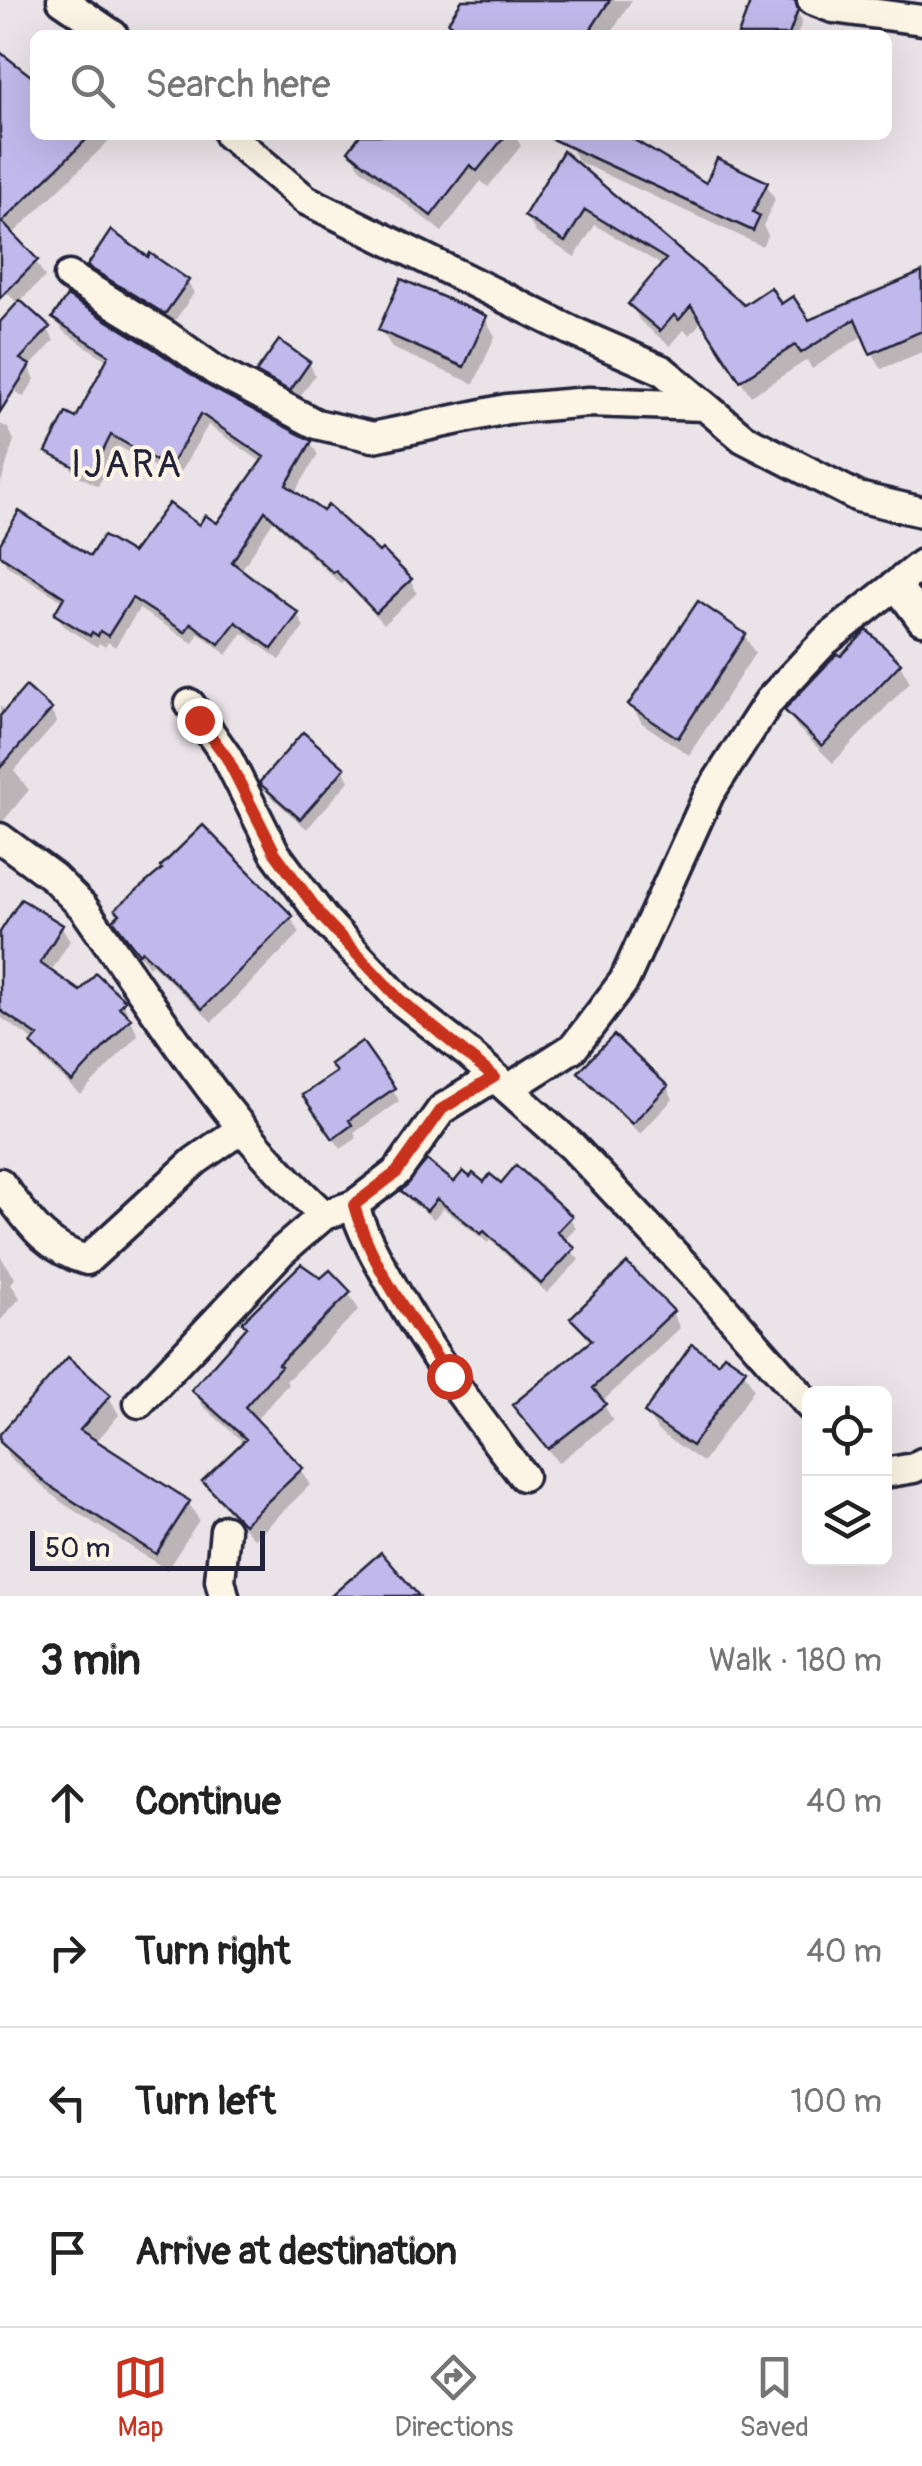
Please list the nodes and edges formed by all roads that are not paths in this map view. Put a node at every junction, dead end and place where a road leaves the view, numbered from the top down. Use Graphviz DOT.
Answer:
graph roads {
  1 [pos="62,0"];
  2 [pos="812,0"];
  3 [pos="922,20"];
  4 [pos="106,30"];
  5 [pos="235,140"];
  6 [pos="68,276"];
  7 [pos="704,406"];
  8 [pos="922,512"];
  9 [pos="922,564"];
  10 [pos="896,585"];
  11 [pos="922,620"];
  12 [pos="190,704"];
  13 [pos="0,838"];
  14 [pos="501,1083"];
  15 [pos="242,1130"];
  16 [pos="0,1183"];
  17 [pos="354,1205"];
  18 [pos="324,1214"];
  19 [pos="802,1397"];
  20 [pos="139,1403"];
  21 [pos="922,1463"];
  22 [pos="892,1472"];
  23 [pos="523,1476"];
  24 [pos="225,1530"];
  25 [pos="224,1596"];
  1 -- 4 [label="street"];
  2 -- 3 [label="street"];
  5 -- 7 [label="street"];
  6 -- 7 [label="street"];
  7 -- 8 [label="street"];
  9 -- 10 [label="street"];
  10 -- 11 [label="street"];
  10 -- 14 [label="street"];
  12 -- 14 [label="street"];
  13 -- 15 [label="street"];
  14 -- 17 [label="street"];
  14 -- 19 [label="street"];
  15 -- 16 [label="street"];
  15 -- 18 [label="street"];
  17 -- 18 [label="street"];
  17 -- 23 [label="street"];
  18 -- 20 [label="street"];
  21 -- 22 [label="street"];
  24 -- 25 [label="street"];
}
